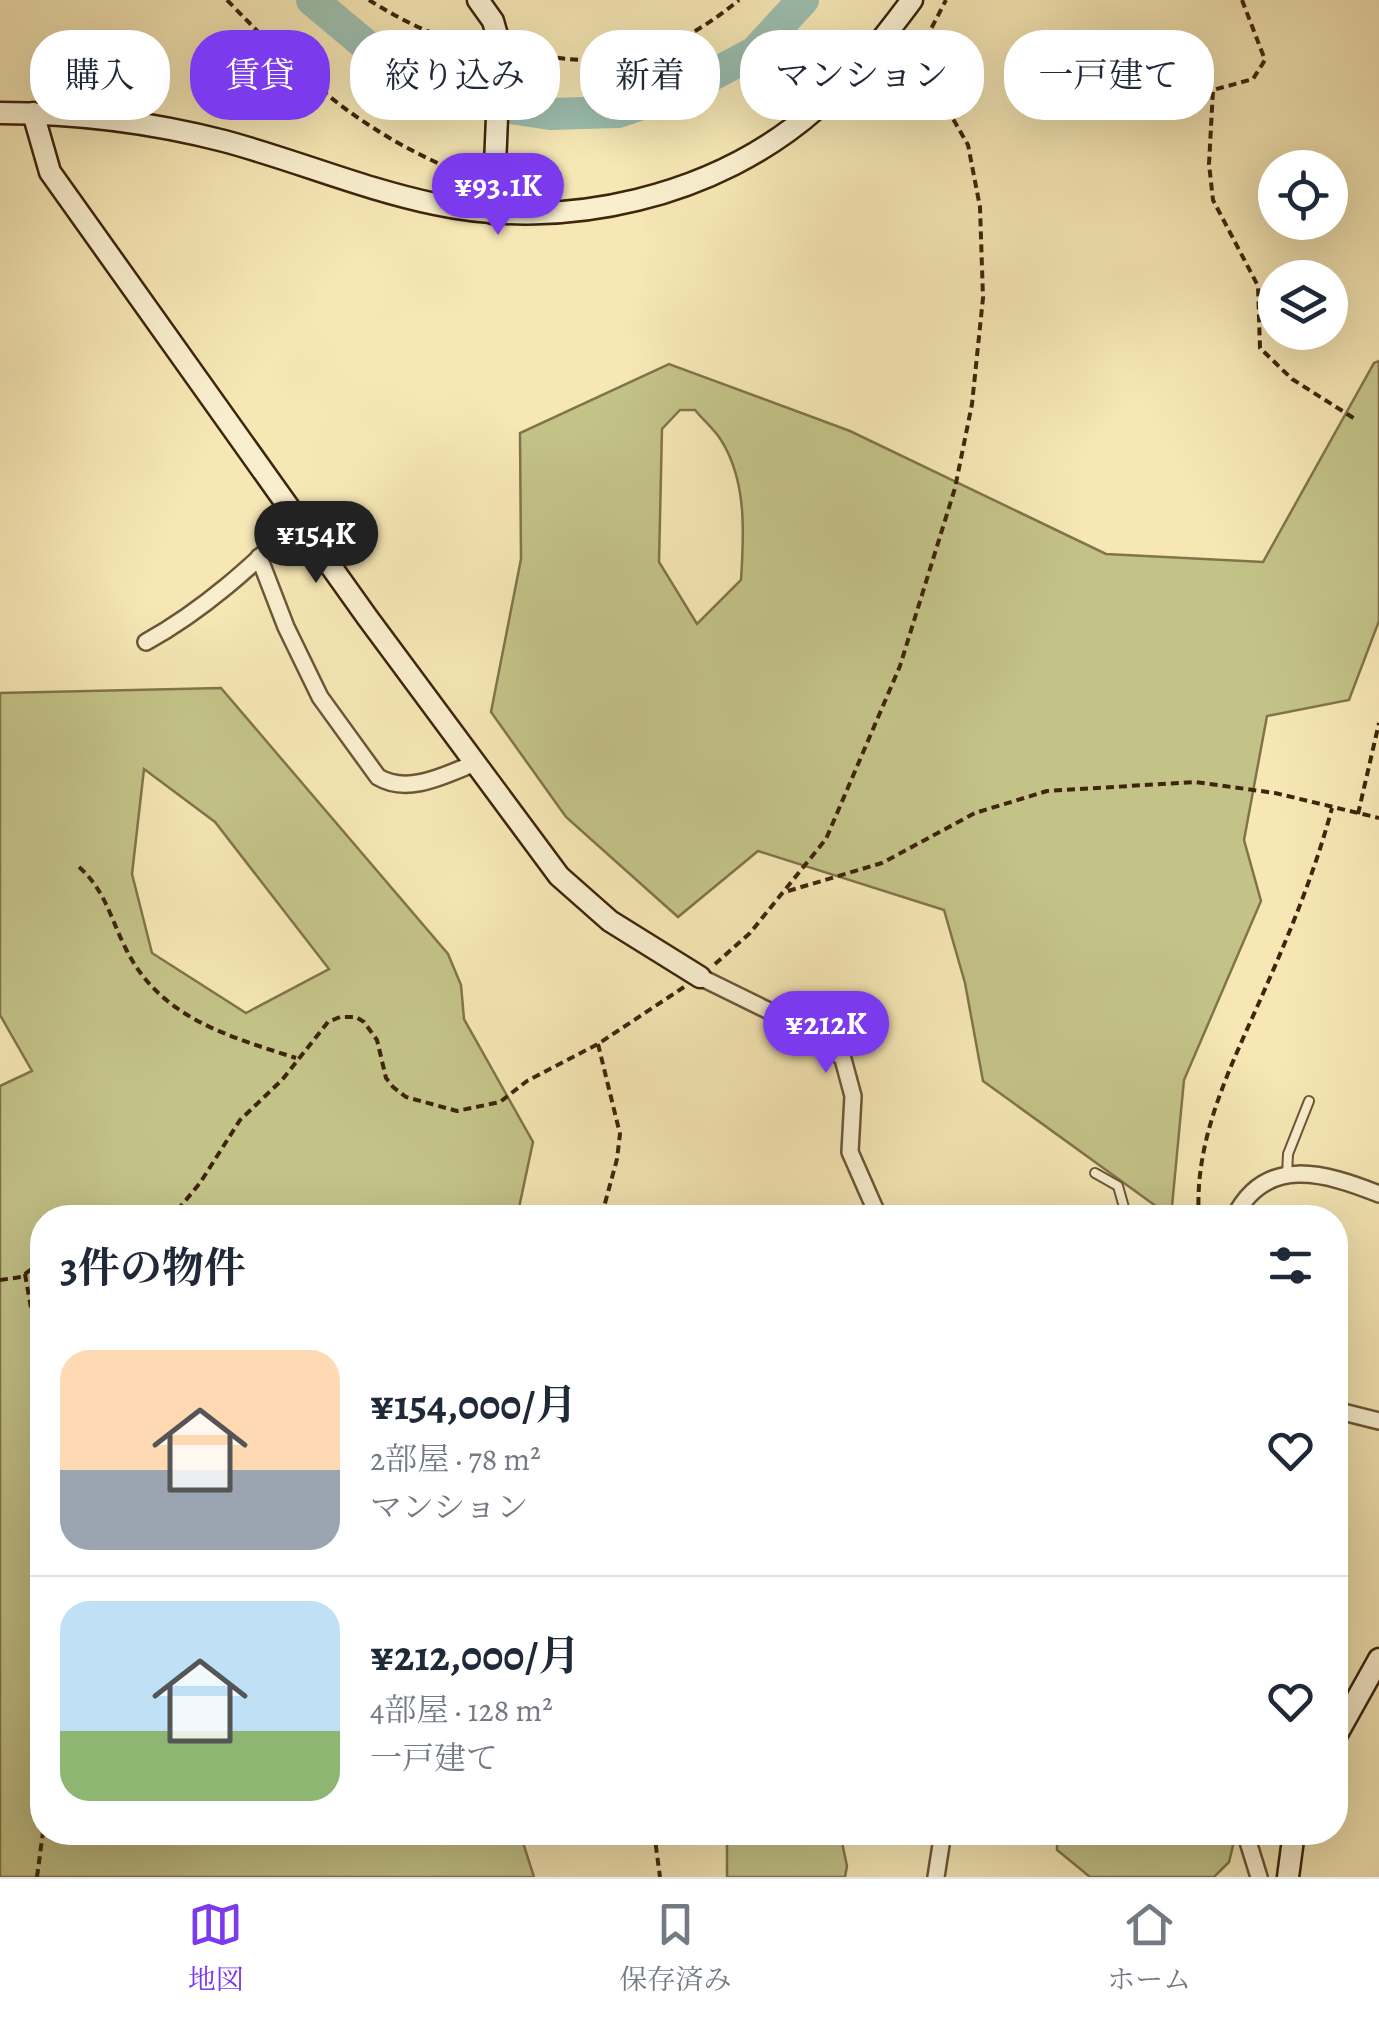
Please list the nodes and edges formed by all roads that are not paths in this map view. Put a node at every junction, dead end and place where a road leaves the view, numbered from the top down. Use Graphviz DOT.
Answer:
graph roads {
  1 [pos="478,0"];
  2 [pos="912,0"];
  3 [pos="0,114"];
  4 [pos="30,114"];
  5 [pos="36,120"];
  6 [pos="115,120"];
  7 [pos="493,213"];
  8 [pos="299,520"];
  9 [pos="260,557"];
  10 [pos="146,642"];
  11 [pos="475,763"];
  12 [pos="700,977"];
  13 [pos="1309,1101"];
  14 [pos="1095,1173"];
  15 [pos="1287,1175"];
  16 [pos="1379,1194"];
  17 [pos="873,1205"];
  18 [pos="1123,1205"];
  19 [pos="1240,1205"];
  20 [pos="1348,1414"];
  21 [pos="1379,1422"];
  22 [pos="1378,1661"];
  23 [pos="1348,1715"];
  24 [pos="941,1845"];
  25 [pos="1250,1845"];
  26 [pos="1292,1845"];
  27 [pos="936,1877"];
  28 [pos="1259,1877"];
  29 [pos="1288,1877"];
  1 -- 7 [label="street"];
  2 -- 7 [label="street"];
  3 -- 4 [label="street"];
  5 -- 8 [label="street"];
  6 -- 7 [label="street"];
  8 -- 9 [label="street"];
  8 -- 11 [label="street"];
  9 -- 10 [label="street"];
  9 -- 11 [label="street"];
  11 -- 12 [label="street"];
  12 -- 17 [label="street"];
  13 -- 15 [label="lane"];
  14 -- 18 [label="lane"];
  15 -- 16 [label="street"];
  15 -- 19 [label="street"];
  20 -- 21 [label="street"];
  22 -- 23 [label="street"];
  24 -- 27 [label="street"];
  25 -- 28 [label="street"];
  26 -- 29 [label="street"];
}
